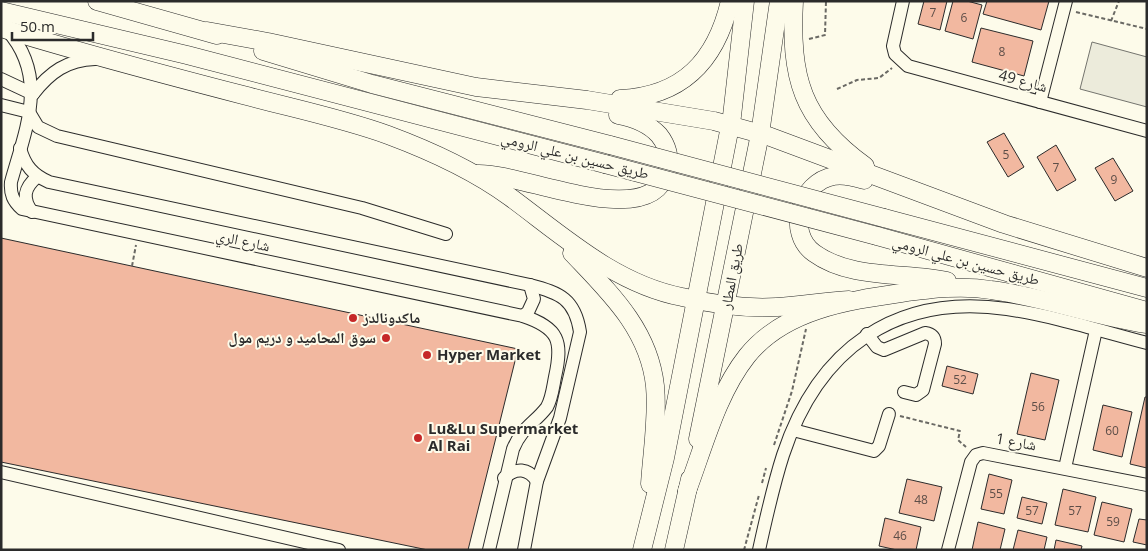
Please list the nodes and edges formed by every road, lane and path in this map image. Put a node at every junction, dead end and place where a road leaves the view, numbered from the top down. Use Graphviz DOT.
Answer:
graph roads {
  1 [pos="97,1"];
  2 [pos="730,1"];
  3 [pos="745,1"];
  4 [pos="779,1"];
  5 [pos="794,1"];
  6 [pos="826,1"];
  7 [pos="903,1"];
  8 [pos="1119,1"];
  9 [pos="1065,5"];
  10 [pos="1,11"];
  11 [pos="1111,21"];
  12 [pos="1146,28"];
  13 [pos="4,29"];
  14 [pos="207,31"];
  15 [pos="806,40"];
  16 [pos="898,57"];
  17 [pos="101,58"];
  18 [pos="1,78"];
  19 [pos="837,89"];
  20 [pos="33,94"];
  21 [pos="587,100"];
  22 [pos="1040,102"];
  23 [pos="1,105"];
  24 [pos="29,112"];
  25 [pos="730,125"];
  26 [pos="1147,131"];
  27 [pos="760,134"];
  28 [pos="20,148"];
  29 [pos="7,173"];
  30 [pos="476,174"];
  31 [pos="37,177"];
  32 [pos="884,179"];
  33 [pos="32,212"];
  34 [pos="540,220"];
  35 [pos="446,234"];
  36 [pos="139,235"];
  37 [pos="132,266"];
  38 [pos="1147,268"];
  39 [pos="530,286"];
  40 [pos="969,287"];
  41 [pos="1147,288"];
  42 [pos="696,300"];
  43 [pos="849,300"];
  44 [pos="726,304"];
  45 [pos="1147,311"];
  46 [pos="810,312"];
  47 [pos="523,316"];
  48 [pos="1147,324"];
  49 [pos="1096,330"];
  50 [pos="867,334"];
  51 [pos="1147,343"];
  52 [pos="904,392"];
  53 [pos="889,414"];
  54 [pos="793,430"];
  55 [pos="773,445"];
  56 [pos="976,455"];
  57 [pos="767,464"];
  58 [pos="1065,468"];
  59 [pos="1,472"];
  60 [pos="504,478"];
  61 [pos="537,481"];
  62 [pos="1147,485"];
  63 [pos="687,491"];
  64 [pos="646,530"];
  65 [pos="339,550"];
  66 [pos="489,550"];
  67 [pos="524,550"];
  68 [pos="642,550"];
  69 [pos="674,550"];
  70 [pos="744,550"];
  71 [pos="758,550"];
  72 [pos="948,550"];
  1 -- 14 [label="highway, طريق حسين بن علي الرومي"];
  2 -- 21 [label="highway"];
  3 -- 25 [label="highway, طريق المطار"];
  4 -- 27 [label="highway, طريق المطار"];
  5 -- 32 [label="highway"];
  6 -- 15 [label="path"];
  7 -- 16 [label="street"];
  8 -- 11 [label="path"];
  9 -- 11 [label="path"];
  9 -- 22 [label="street"];
  10 -- 45 [label="highway, طريق حسين بن علي الرومي, bridge"];
  11 -- 12 [label="path"];
  13 -- 17 [label="highway"];
  13 -- 20 [label="street, شارع الري"];
  14 -- 21 [label="highway"];
  14 -- 41 [label="highway, طريق حسين بن علي الرومي, bridge"];
  16 -- 19 [label="path"];
  16 -- 22 [label="street, شارع 49"];
  17 -- 20 [label="street, شارع الري"];
  17 -- 30 [label="highway"];
  18 -- 20 [label="street"];
  20 -- 24 [label="street, شارع الري"];
  21 -- 25 [label="highway"];
  21 -- 30 [label="highway"];
  22 -- 26 [label="street, شارع 49"];
  23 -- 24 [label="street"];
  24 -- 28 [label="street, شارع الري"];
  24 -- 35 [label="street"];
  25 -- 27 [label="highway"];
  25 -- 42 [label="highway, طريق المطار"];
  27 -- 32 [label="highway"];
  27 -- 44 [label="highway, طريق المطار"];
  28 -- 29 [label="street, شارع الري"];
  28 -- 31 [label="street"];
  29 -- 33 [label="street, شارع الري"];
  30 -- 34 [label="highway"];
  31 -- 33 [label="street"];
  31 -- 39 [label="street, شارع الري"];
  32 -- 38 [label="highway"];
  32 -- 40 [label="highway"];
  33 -- 36 [label="street, شارع الري"];
  34 -- 42 [label="highway"];
  34 -- 64 [label="highway"];
  36 -- 37 [label="path"];
  36 -- 47 [label="street, شارع الري"];
  39 -- 47 [label="street"];
  39 -- 61 [label="street, شارع الري"];
  40 -- 43 [label="highway"];
  40 -- 48 [label="highway"];
  42 -- 44 [label="highway"];
  42 -- 64 [label="highway, طريق المطار"];
  43 -- 44 [label="highway"];
  43 -- 46 [label="highway"];
  44 -- 63 [label="highway, طريق المطار"];
  46 -- 55 [label="path"];
  46 -- 63 [label="highway"];
  47 -- 60 [label="street, شارع الري"];
  49 -- 50 [label="street"];
  49 -- 51 [label="street"];
  49 -- 58 [label="street"];
  50 -- 52 [label="street"];
  50 -- 54 [label="street"];
  53 -- 54 [label="street"];
  53 -- 56 [label="path"];
  54 -- 71 [label="street"];
  56 -- 58 [label="street, شارع 1"];
  56 -- 72 [label="street, شارع 1"];
  57 -- 70 [label="path"];
  58 -- 62 [label="street, شارع 1"];
  59 -- 65 [label="street"];
  60 -- 61 [label="street"];
  60 -- 66 [label="street, شارع الري"];
  61 -- 67 [label="street, شارع الري"];
  63 -- 69 [label="highway, طريق المطار"];
  64 -- 68 [label="highway, طريق المطار"];
}
